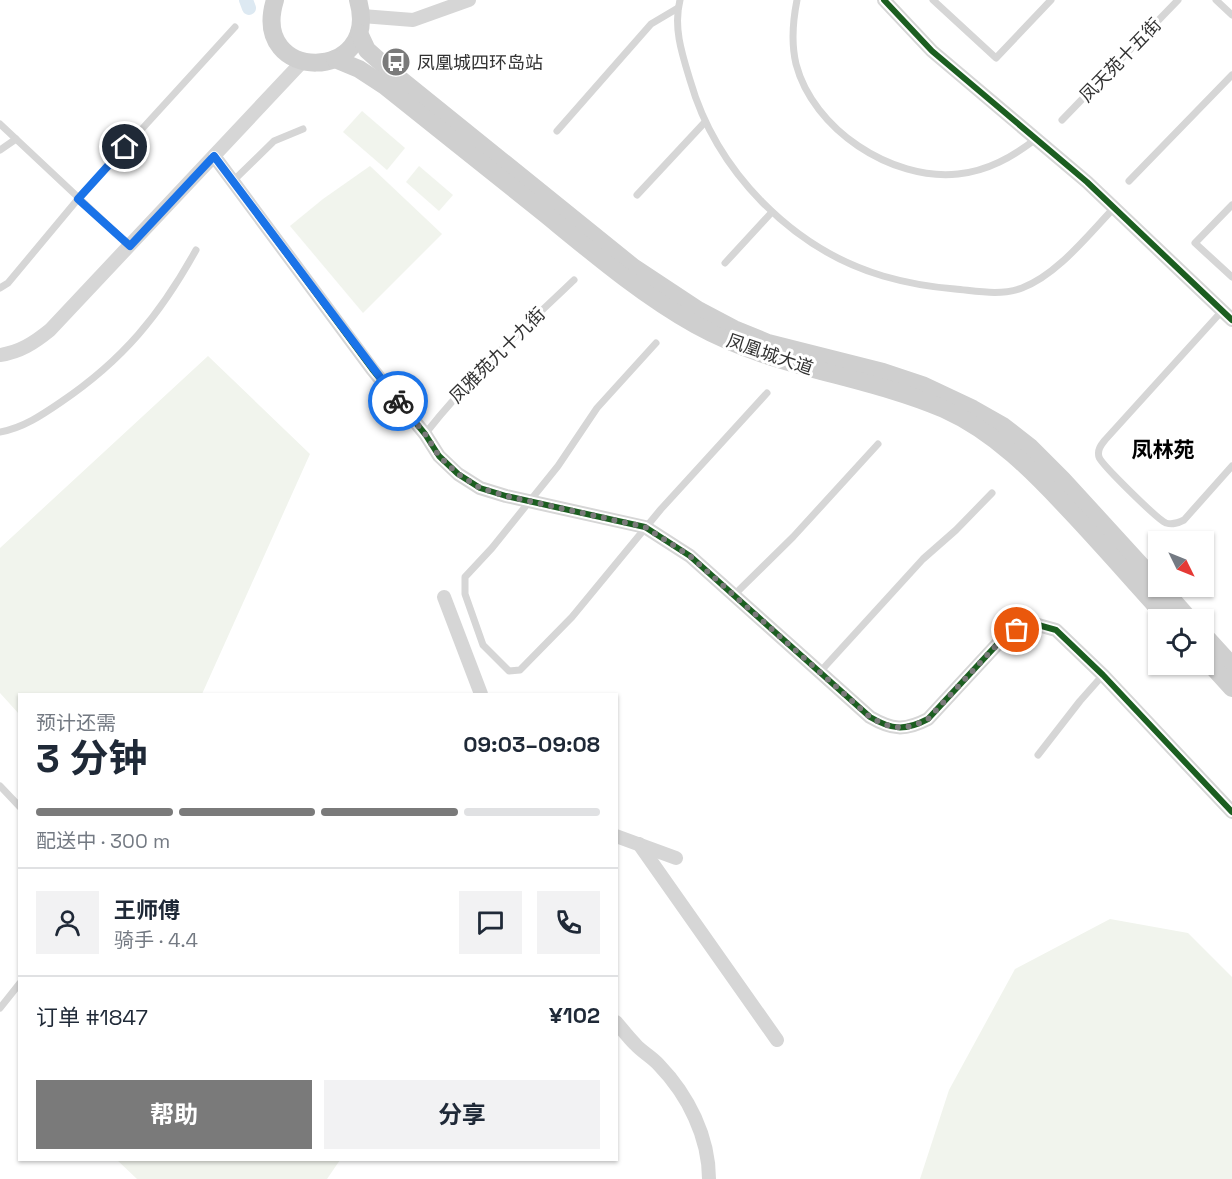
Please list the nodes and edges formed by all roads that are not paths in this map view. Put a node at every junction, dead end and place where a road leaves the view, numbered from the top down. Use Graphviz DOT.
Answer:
graph roads {
  1 [pos="274,0"];
  2 [pos="470,0"];
  3 [pos="797,0"];
  4 [pos="884,0"];
  5 [pos="933,0"];
  6 [pos="1051,0"];
  7 [pos="1178,0"];
  8 [pos="1216,0"];
  9 [pos="679,4"];
  10 [pos="1232,15"];
  11 [pos="359,16"];
  12 [pos="235,27"];
  13 [pos="335,59"];
  14 [pos="302,62"];
  15 [pos="1232,75"];
  16 [pos="1062,120"];
  17 [pos="705,122"];
  18 [pos="0,124"];
  19 [pos="303,129"];
  20 [pos="557,131"];
  21 [pos="16,139"];
  22 [pos="1036,140"];
  23 [pos="0,150"];
  24 [pos="214,156"];
  25 [pos="1129,181"];
  26 [pos="232,182"];
  27 [pos="637,195"];
  28 [pos="78,199"];
  29 [pos="1232,205"];
  30 [pos="1114,208"];
  31 [pos="772,212"];
  32 [pos="130,246"];
  33 [pos="196,250"];
  34 [pos="725,263"];
  35 [pos="1230,275"];
  36 [pos="574,280"];
  37 [pos="0,288"];
  38 [pos="1227,316"];
  39 [pos="656,343"];
  40 [pos="0,355"];
  41 [pos="767,393"];
  42 [pos="0,432"];
  43 [pos="425,434"];
  44 [pos="878,444"];
  45 [pos="1232,466"];
  46 [pos="992,493"];
  47 [pos="530,501"];
  48 [pos="645,527"];
  49 [pos="1148,573"];
  50 [pos="444,597"];
  51 [pos="733,597"];
  52 [pos="1170,597"];
  53 [pos="1159,609"];
  54 [pos="1180,609"];
  55 [pos="1214,646"];
  56 [pos="1232,666"];
  57 [pos="1214,668"];
  58 [pos="819,673"];
  59 [pos="1103,675"];
  60 [pos="1232,688"];
  61 [pos="482,693"];
  62 [pos="1038,755"];
  63 [pos="0,786"];
  64 [pos="18,805"];
  65 [pos="1232,812"];
  66 [pos="618,837"];
  67 [pos="639,844"];
  68 [pos="675,858"];
  69 [pos="18,986"];
  70 [pos="0,1008"];
  71 [pos="618,1024"];
  72 [pos="777,1040"];
  73 [pos="709,1179"];
  1 -- 14 [label="main road"];
  2 -- 11 [label="street"];
  3 -- 22 [label="lane"];
  4 -- 22 [label="street"];
  5 -- 6 [label="lane"];
  7 -- 16 [label="lane, 凤天苑十五街"];
  8 -- 10 [label="lane"];
  9 -- 17 [label="lane"];
  9 -- 20 [label="lane"];
  11 -- 13 [label="main road"];
  11 -- 49 [label="main road, 凤凰城大道"];
  12 -- 28 [label="lane"];
  13 -- 14 [label="main road"];
  13 -- 53 [label="main road, 凤凰城大道"];
  14 -- 24 [label="street"];
  15 -- 25 [label="lane"];
  17 -- 27 [label="lane"];
  17 -- 31 [label="lane"];
  18 -- 21 [label="lane"];
  19 -- 26 [label="lane"];
  21 -- 23 [label="lane"];
  21 -- 28 [label="lane"];
  22 -- 30 [label="street"];
  24 -- 26 [label="street"];
  24 -- 32 [label="street"];
  26 -- 43 [label="street"];
  28 -- 32 [label="lane"];
  28 -- 37 [label="lane"];
  29 -- 35 [label="lane"];
  30 -- 31 [label="lane"];
  30 -- 38 [label="street"];
  31 -- 34 [label="lane"];
  32 -- 40 [label="street"];
  33 -- 42 [label="lane"];
  36 -- 43 [label="lane, 凤雅苑九十九街"];
  38 -- 45 [label="lane"];
  39 -- 47 [label="lane"];
  41 -- 48 [label="lane"];
  43 -- 47 [label="street"];
  44 -- 51 [label="lane"];
  46 -- 58 [label="lane"];
  47 -- 48 [label="street"];
  47 -- 48 [label="lane"];
  48 -- 51 [label="street"];
  50 -- 61 [label="street"];
  51 -- 58 [label="street"];
  52 -- 54 [label="main road, 凤凰城大道"];
  55 -- 56 [label="main road"];
  57 -- 60 [label="main road"];
  58 -- 59 [label="street"];
  59 -- 62 [label="lane"];
  59 -- 65 [label="street"];
  63 -- 64 [label="lane"];
  66 -- 67 [label="street"];
  67 -- 68 [label="street"];
  67 -- 72 [label="street"];
  69 -- 70 [label="lane"];
  71 -- 73 [label="street"];
}
